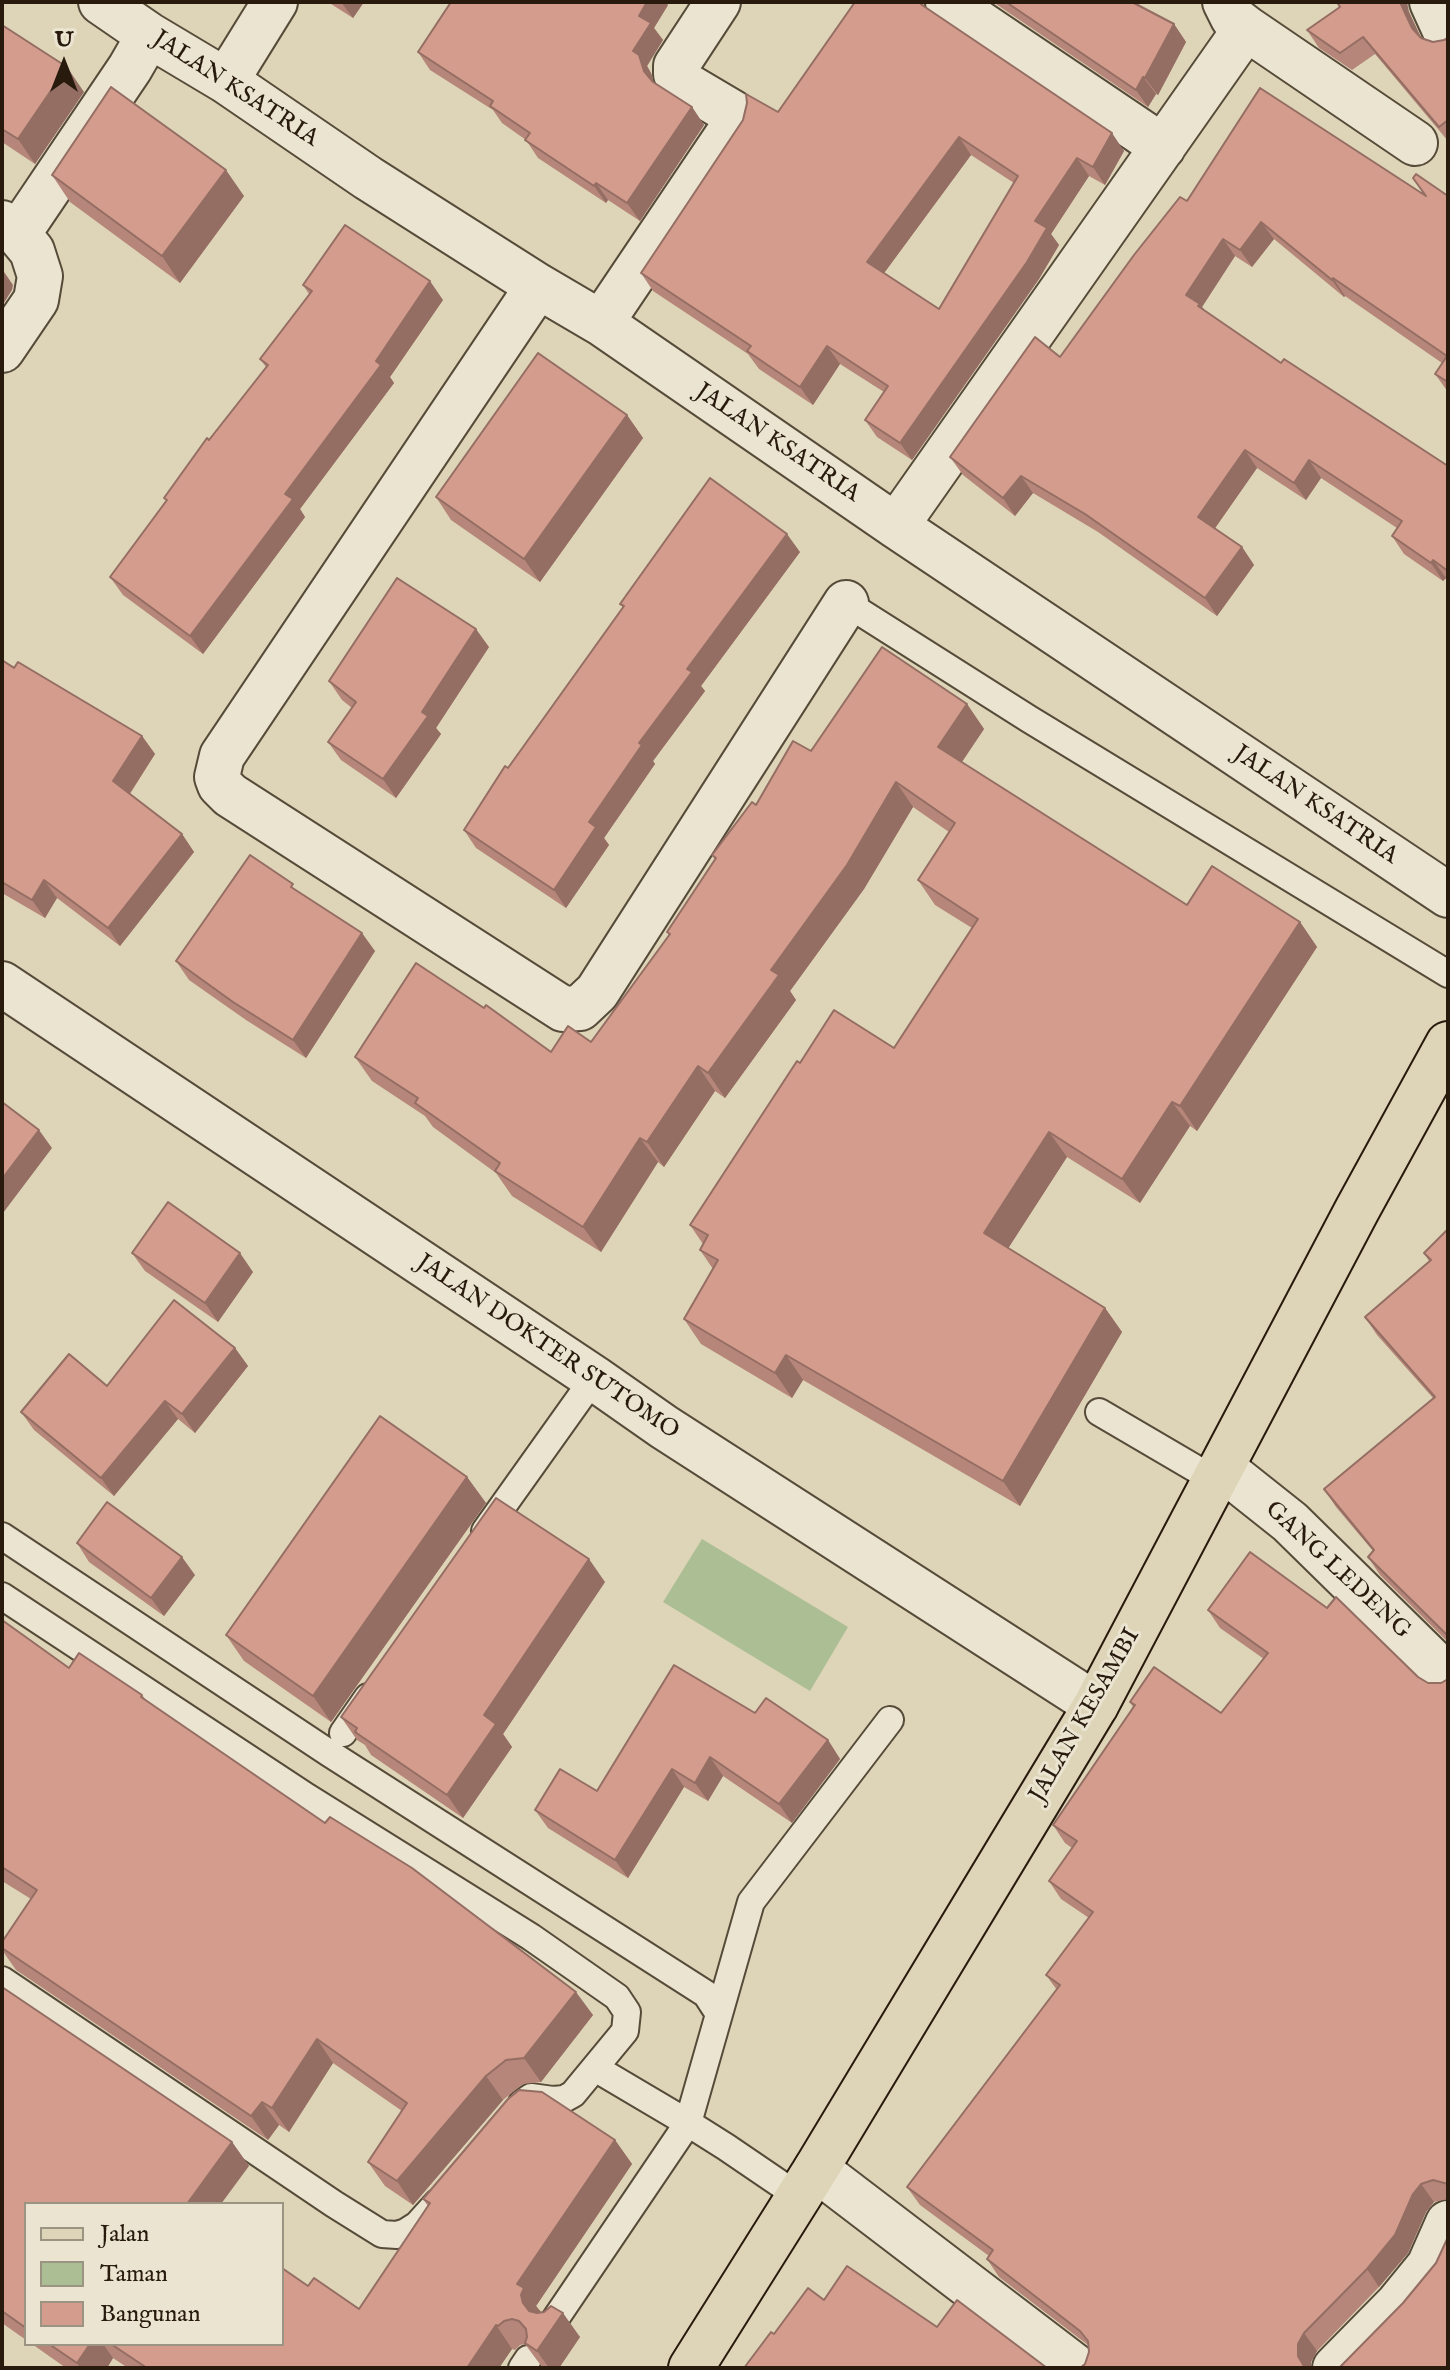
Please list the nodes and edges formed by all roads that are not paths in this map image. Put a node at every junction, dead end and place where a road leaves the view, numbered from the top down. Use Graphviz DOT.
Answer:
graph roads {
  1 [pos="101,2"];
  2 [pos="275,2"];
  3 [pos="718,2"];
  4 [pos="948,2"];
  5 [pos="1432,2"];
  6 [pos="1236,15"];
  7 [pos="149,35"];
  8 [pos="1447,35"];
  9 [pos="226,81"];
  10 [pos="1415,143"];
  11 [pos="1163,147"];
  12 [pos="10,228"];
  13 [pos="538,286"];
  14 [pos="601,323"];
  15 [pos="2,350"];
  16 [pos="896,526"];
  17 [pos="846,603"];
  18 [pos="1448,895"];
  19 [pos="1448,974"];
  20 [pos="4,990"];
  21 [pos="1448,1044"];
  22 [pos="594,1378"];
  23 [pos="1099,1412"];
  24 [pos="1218,1474"];
  25 [pos="2,1536"];
  26 [pos="470,1553"];
  27 [pos="2,1596"];
  28 [pos="1448,1677"];
  29 [pos="379,1682"];
  30 [pos="1096,1705"];
  31 [pos="890,1720"];
  32 [pos="343,1733"];
  33 [pos="2,1980"];
  34 [pos="719,2014"];
  35 [pos="595,2068"];
  36 [pos="504,2122"];
  37 [pos="688,2123"];
  38 [pos="454,2182"];
  39 [pos="807,2183"];
  40 [pos="1448,2223"];
  41 [pos="554,2321"];
  42 [pos="691,2368"];
  43 [pos="1077,2368"];
  44 [pos="1335,2368"];
  1 -- 7 [label="street, JALAN KSATRIA"];
  2 -- 9 [label="street"];
  3 -- 14 [label="street"];
  4 -- 11 [label="street"];
  5 -- 8 [label="street"];
  6 -- 10 [label="street"];
  6 -- 11 [label="street"];
  7 -- 9 [label="street, JALAN KSATRIA"];
  7 -- 12 [label="street"];
  9 -- 13 [label="street, JALAN KSATRIA"];
  11 -- 16 [label="street"];
  12 -- 15 [label="street"];
  13 -- 14 [label="street, JALAN KSATRIA"];
  13 -- 17 [label="street"];
  14 -- 16 [label="street, JALAN KSATRIA"];
  16 -- 18 [label="street, JALAN KSATRIA"];
  17 -- 19 [label="lane"];
  20 -- 22 [label="street, JALAN DOKTER SUTOMO"];
  21 -- 24 [label="main road, JALAN KESAMBI"];
  22 -- 26 [label="lane"];
  22 -- 30 [label="street, JALAN DOKTER SUTOMO"];
  23 -- 24 [label="lane"];
  24 -- 28 [label="street, GANG LEDENG"];
  24 -- 30 [label="main road, JALAN KESAMBI"];
  25 -- 34 [label="lane"];
  27 -- 35 [label="lane"];
  29 -- 32 [label="lane"];
  30 -- 39 [label="main road, JALAN KESAMBI"];
  31 -- 34 [label="lane"];
  33 -- 38 [label="lane"];
  34 -- 37 [label="lane"];
  35 -- 36 [label="lane"];
  35 -- 37 [label="lane"];
  37 -- 39 [label="lane"];
  37 -- 41 [label="lane"];
  39 -- 42 [label="main road, JALAN KESAMBI"];
  39 -- 43 [label="street"];
  40 -- 44 [label="street"];
}
